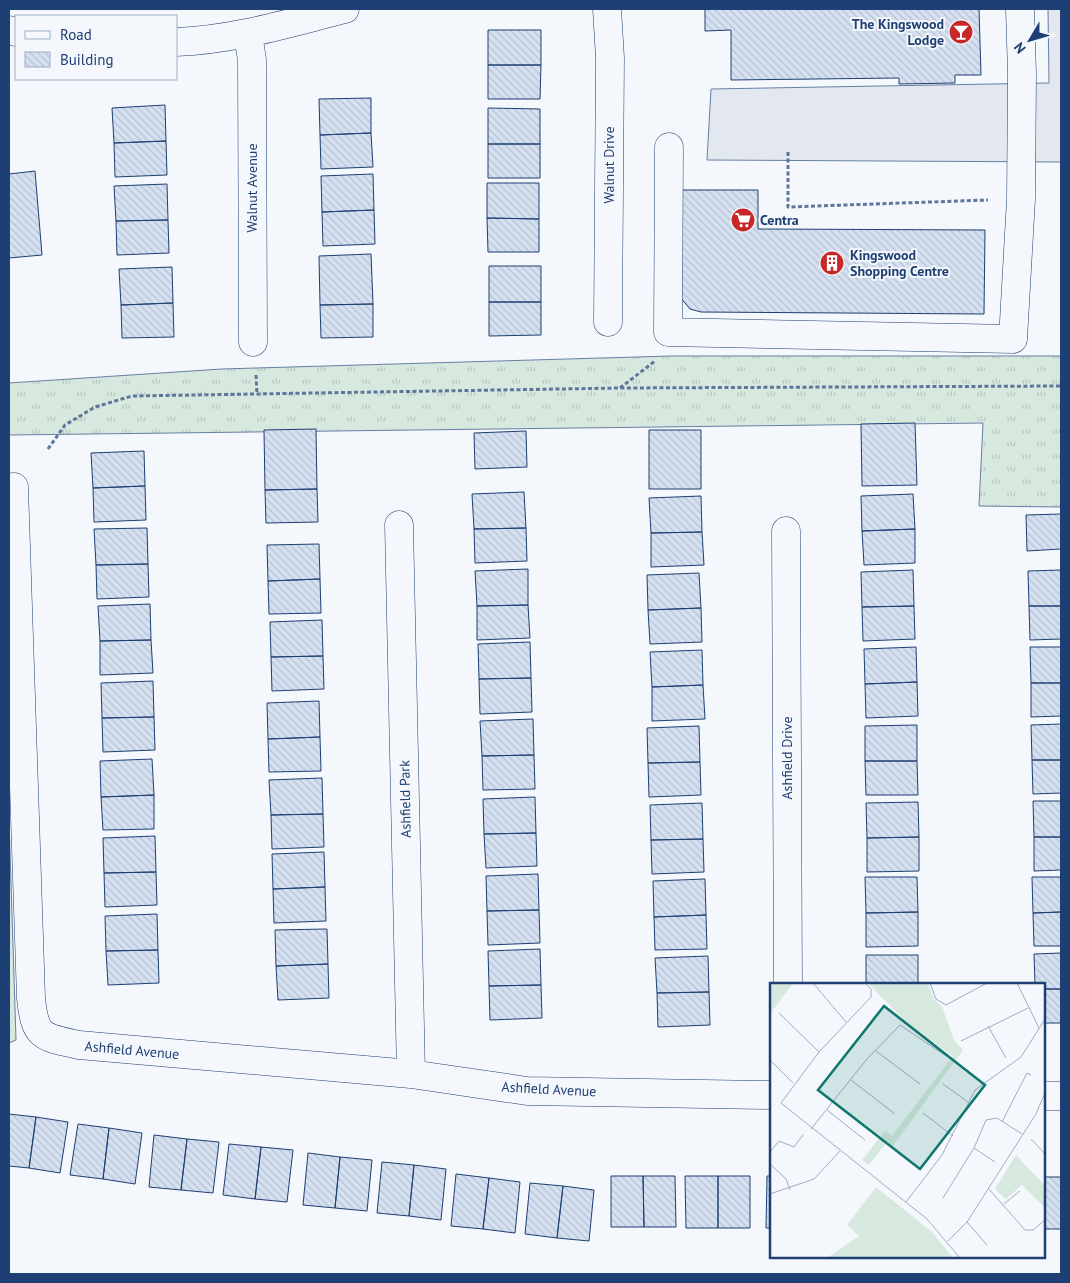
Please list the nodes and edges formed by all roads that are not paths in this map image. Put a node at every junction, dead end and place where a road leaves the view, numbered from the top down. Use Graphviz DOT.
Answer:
graph roads {
  1 [pos="345,9"];
  2 [pos="607,9"];
  3 [pos="1020,9"];
  4 [pos="248,34"];
  5 [pos="178,42"];
  6 [pos="669,147"];
  7 [pos="608,322"];
  8 [pos="253,342"];
  9 [pos="14,487"];
  10 [pos="398,525"];
  11 [pos="786,531"];
  12 [pos="788,983"];
  13 [pos="411,1074"];
  14 [pos="770,1095"];
  15 [pos="1045,1096"];
  16 [pos="1061,1096"];
  1 -- 4 [label="street"];
  2 -- 7 [label="street, Walnut Drive"];
  3 -- 6 [label="street"];
  4 -- 5 [label="street"];
  4 -- 8 [label="street, Walnut Avenue"];
  9 -- 13 [label="street, Ashfield Avenue"];
  10 -- 13 [label="street, Ashfield Park"];
  11 -- 12 [label="street, Ashfield Drive"];
  13 -- 14 [label="street, Ashfield Avenue"];
  15 -- 16 [label="street"];
}
